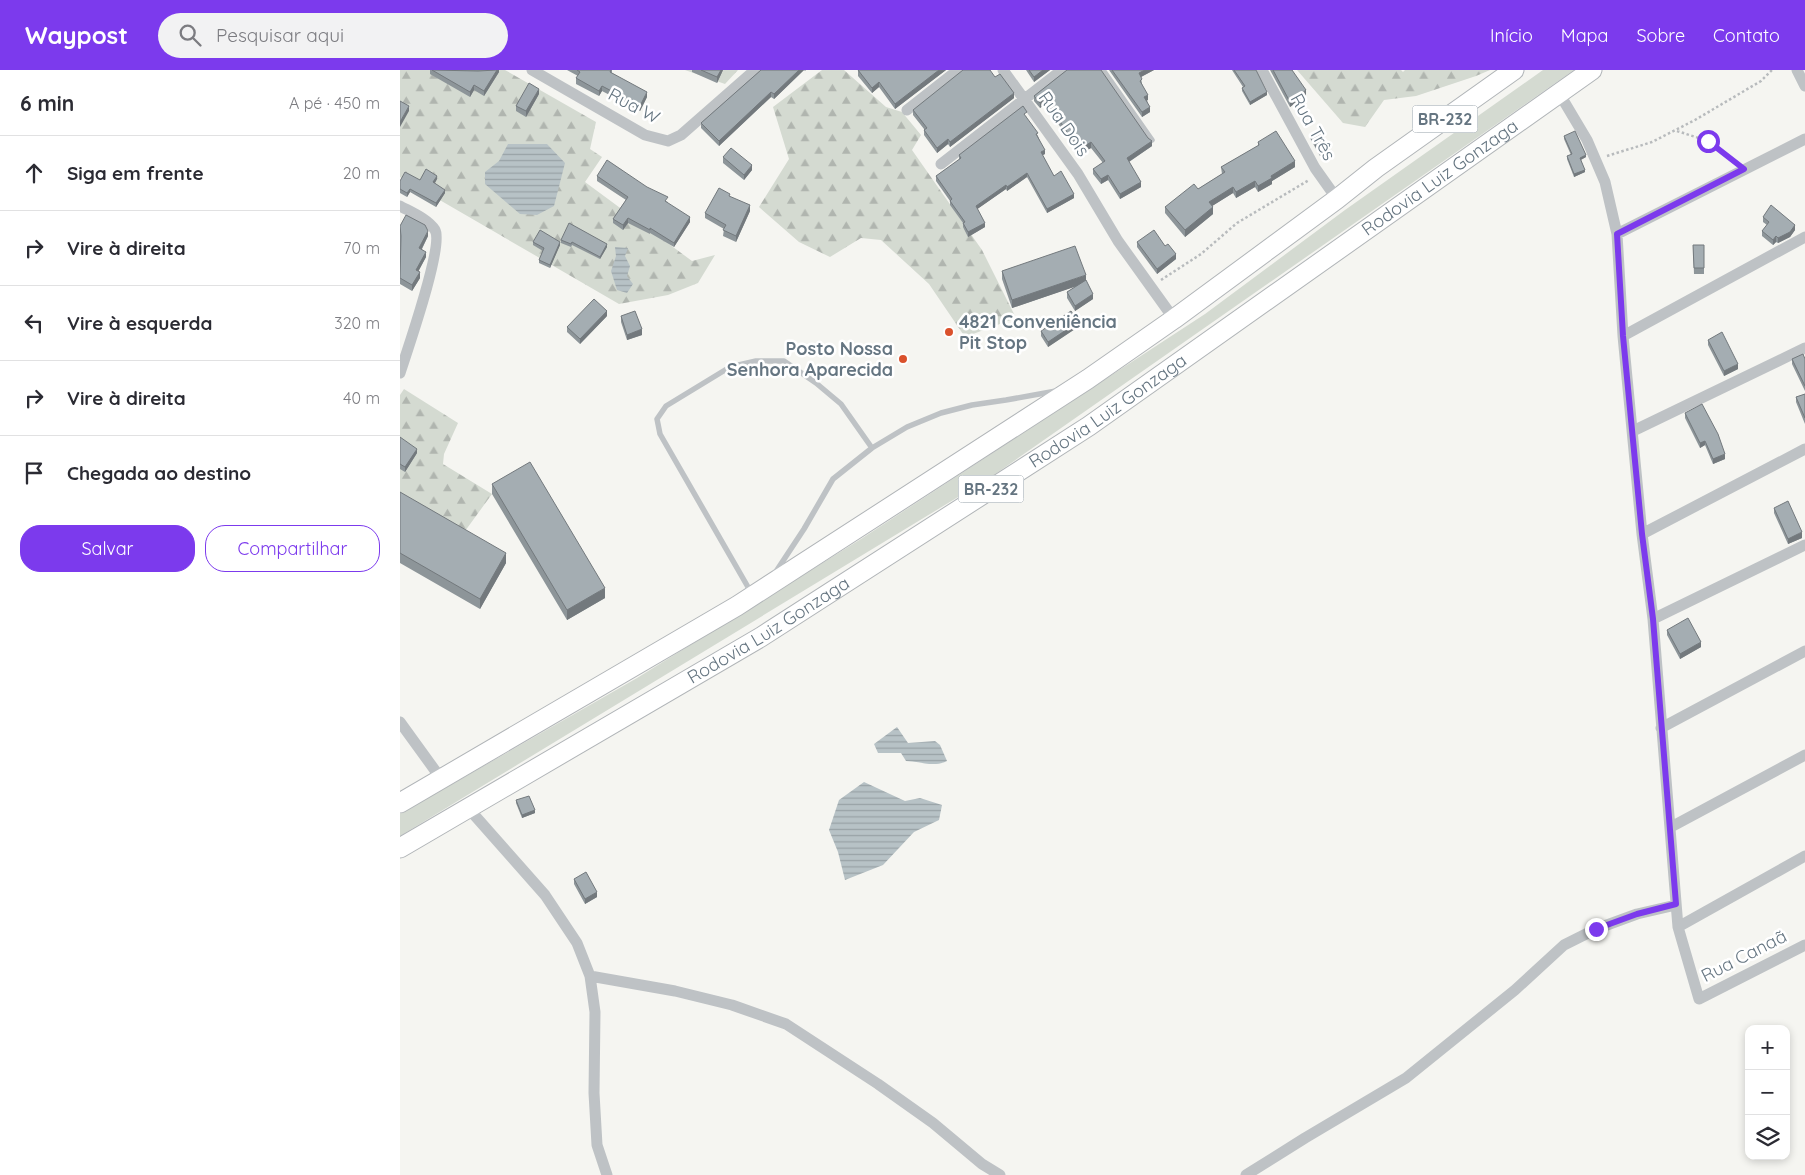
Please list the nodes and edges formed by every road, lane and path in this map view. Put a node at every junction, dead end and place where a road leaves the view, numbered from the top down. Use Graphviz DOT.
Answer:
graph roads {
  1 [pos="532,70"];
  2 [pos="755,70"];
  3 [pos="958,70"];
  4 [pos="1003,70"];
  5 [pos="1062,70"];
  6 [pos="1103,70"];
  7 [pos="1262,70"];
  8 [pos="1514,70"];
  9 [pos="1592,70"];
  10 [pos="1772,70"];
  11 [pos="1797,70"];
  12 [pos="1805,86"];
  13 [pos="1559,93"];
  14 [pos="1025,100"];
  15 [pos="907,110"];
  16 [pos="1675,130"];
  17 [pos="1805,139"];
  18 [pos="1152,140"];
  19 [pos="1595,160"];
  20 [pos="941,164"];
  21 [pos="1744,169"];
  22 [pos="1319,174"];
  23 [pos="1337,200"];
  24 [pos="400,206"];
  25 [pos="1617,234"];
  26 [pos="1805,237"];
  27 [pos="1150,288"];
  28 [pos="1174,318"];
  29 [pos="1623,336"];
  30 [pos="1805,348"];
  31 [pos="400,373"];
  32 [pos="1088,379"];
  33 [pos="1633,431"];
  34 [pos="872,448"];
  35 [pos="1805,449"];
  36 [pos="1642,534"];
  37 [pos="1805,545"];
  38 [pos="760,590"];
  39 [pos="1653,619"];
  40 [pos="1805,651"];
  41 [pos="400,722"];
  42 [pos="1662,728"];
  43 [pos="1805,755"];
  44 [pos="442,780"];
  45 [pos="400,803"];
  46 [pos="469,808"];
  47 [pos="1671,827"];
  48 [pos="400,848"];
  49 [pos="1805,856"];
  50 [pos="1676,904"];
  51 [pos="1678,927"];
  52 [pos="1805,945"];
  53 [pos="590,976"];
  54 [pos="607,1175"];
  55 [pos="1000,1175"];
  56 [pos="1246,1175"];
  1 -- 2 [label="street, Rua W"];
  3 -- 15 [label="street"];
  4 -- 14 [label="street, Rua Dois"];
  5 -- 14 [label="street"];
  6 -- 18 [label="lane"];
  7 -- 22 [label="street, Rua Três"];
  8 -- 23 [label="highway, Rodovia Luiz Gonzaga / BR-232"];
  9 -- 13 [label="highway, Rodovia Luiz Gonzaga / BR-232"];
  10 -- 16 [label="path"];
  11 -- 12 [label="street"];
  13 -- 19 [label="street"];
  13 -- 46 [label="highway, Rodovia Luiz Gonzaga / BR-232"];
  14 -- 20 [label="street"];
  14 -- 27 [label="street, Rua Dois"];
  16 -- 19 [label="path"];
  16 -- 21 [label="path"];
  17 -- 21 [label="street"];
  19 -- 25 [label="street"];
  21 -- 25 [label="street"];
  22 -- 23 [label="street, Rua Três"];
  22 -- 27 [label="path"];
  23 -- 28 [label="highway, Rodovia Luiz Gonzaga / BR-232"];
  24 -- 31 [label="street"];
  25 -- 29 [label="street"];
  26 -- 29 [label="street"];
  27 -- 28 [label="street, Rua Dois"];
  28 -- 32 [label="highway, Rodovia Luiz Gonzaga / BR-232"];
  29 -- 33 [label="street"];
  30 -- 33 [label="street"];
  32 -- 34 [label="lane"];
  32 -- 38 [label="highway, Rodovia Luiz Gonzaga / BR-232"];
  33 -- 36 [label="street"];
  34 -- 38 [label="lane"];
  34 -- 38 [label="lane"];
  35 -- 36 [label="street"];
  36 -- 39 [label="street"];
  37 -- 39 [label="street"];
  38 -- 44 [label="highway, Rodovia Luiz Gonzaga / BR-232"];
  39 -- 42 [label="street"];
  40 -- 42 [label="street"];
  41 -- 44 [label="street"];
  42 -- 47 [label="street"];
  43 -- 47 [label="street"];
  44 -- 45 [label="highway, Rodovia Luiz Gonzaga / BR-232"];
  46 -- 48 [label="highway, Rodovia Luiz Gonzaga / BR-232"];
  46 -- 53 [label="street"];
  47 -- 50 [label="street"];
  49 -- 51 [label="street"];
  50 -- 51 [label="street"];
  50 -- 56 [label="street"];
  51 -- 52 [label="street, Rua Canaã"];
  53 -- 54 [label="street"];
  53 -- 55 [label="street"];
}
